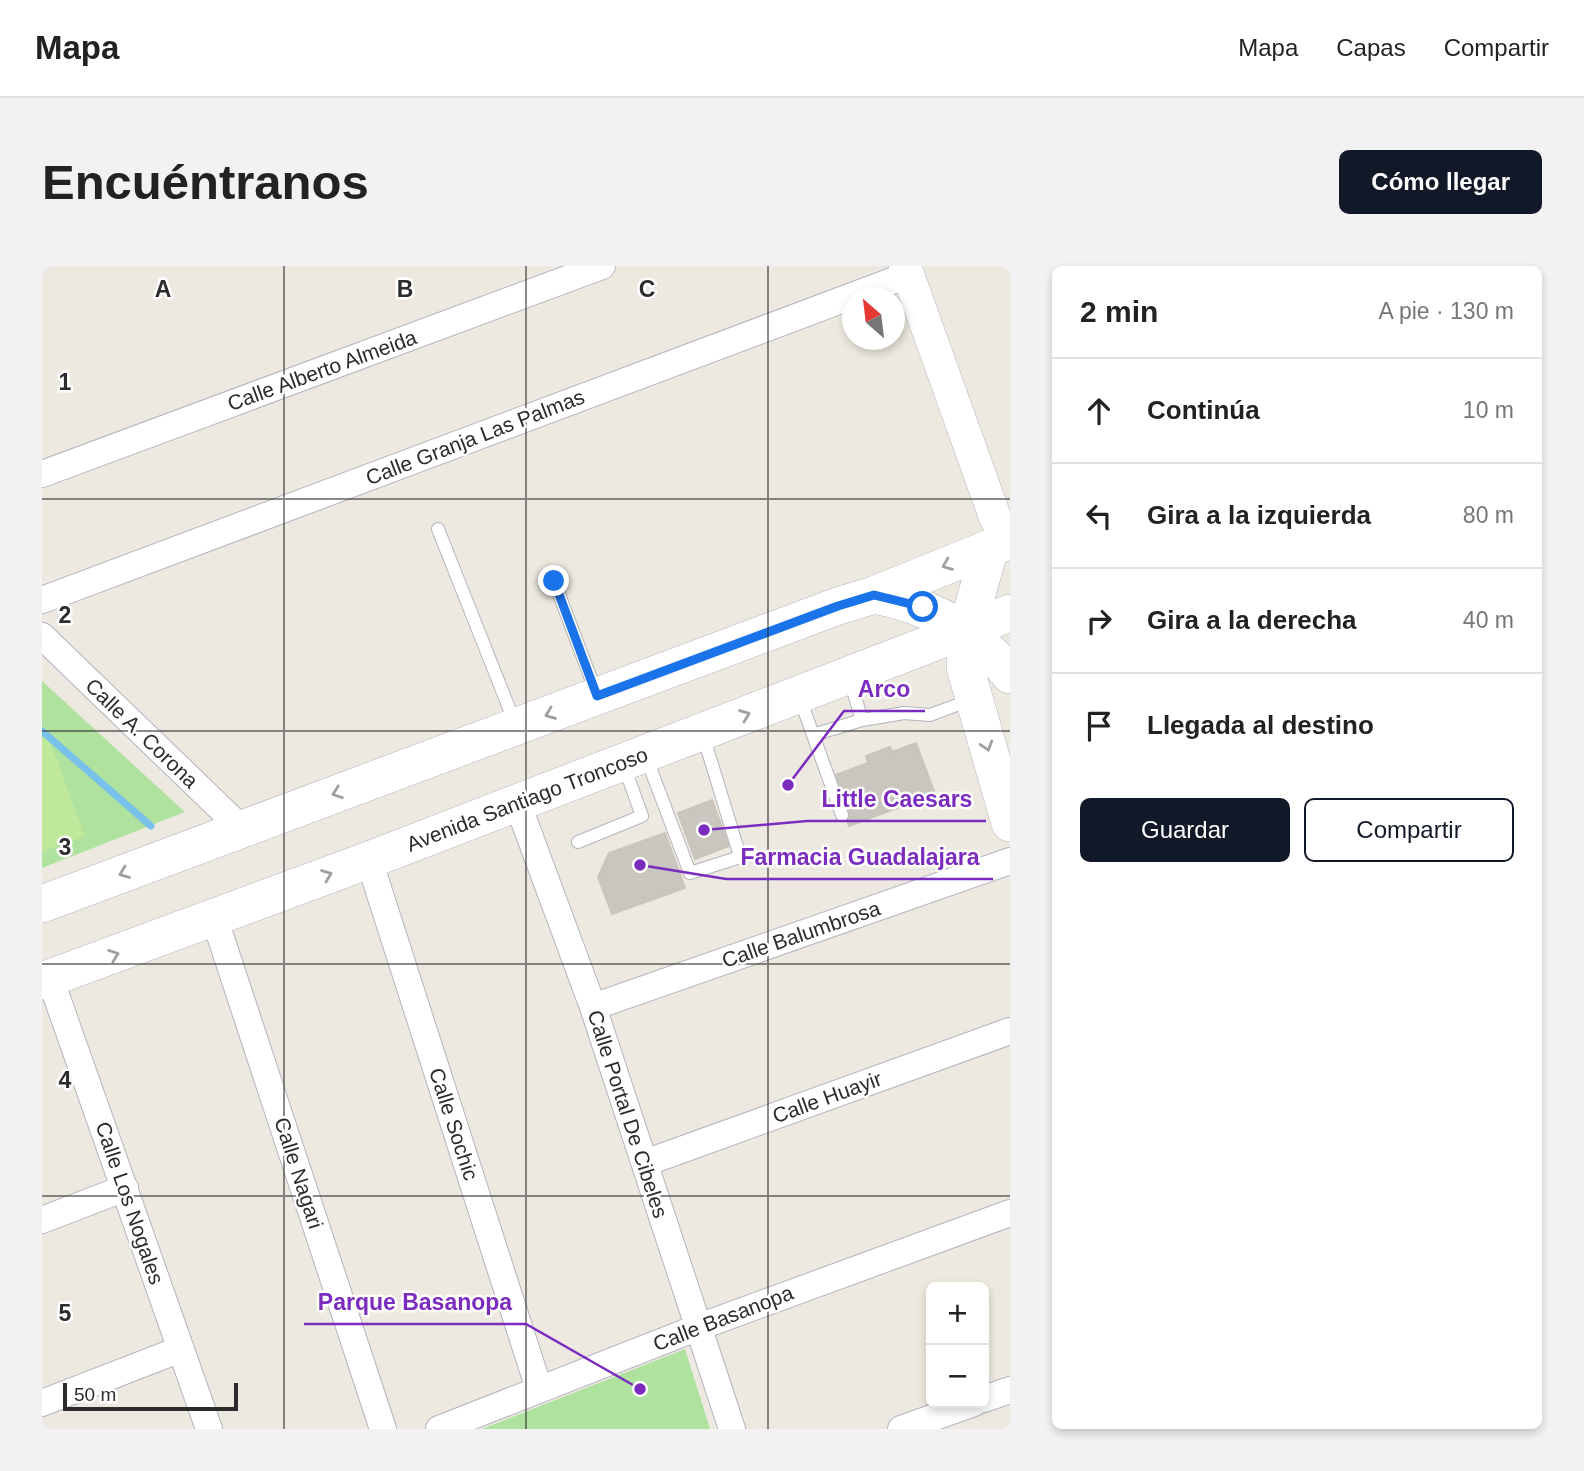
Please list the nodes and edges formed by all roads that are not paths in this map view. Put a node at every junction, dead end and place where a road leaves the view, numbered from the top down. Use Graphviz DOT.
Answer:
graph roads {
  1 [pos="602,266"];
  2 [pos="906,270"];
  3 [pos="42,474"];
  4 [pos="438,529"];
  5 [pos="1000,537"];
  6 [pos="554,581"];
  7 [pos="874,595"];
  8 [pos="42,600"];
  9 [pos="1010,613"];
  10 [pos="967,632"];
  11 [pos="42,636"];
  12 [pos="848,675"];
  13 [pos="1010,675"];
  14 [pos="799,694"];
  15 [pos="597,696"];
  16 [pos="973,699"];
  17 [pos="862,720"];
  18 [pos="516,726"];
  19 [pos="702,731"];
  20 [pos="813,735"];
  21 [pos="634,758"];
  22 [pos="517,802"];
  23 [pos="842,815"];
  24 [pos="1010,823"];
  25 [pos="242,829"];
  26 [pos="578,842"];
  27 [pos="369,860"];
  28 [pos="1010,860"];
  29 [pos="42,904"];
  30 [pos="214,917"];
  31 [pos="46,980"];
  32 [pos="593,1007"];
  33 [pos="1010,1031"];
  34 [pos="645,1163"];
  35 [pos="125,1188"];
  36 [pos="1010,1213"];
  37 [pos="42,1220"];
  38 [pos="699,1326"];
  39 [pos="181,1349"];
  40 [pos="539,1390"];
  41 [pos="1010,1390"];
  42 [pos="989,1397"];
  43 [pos="42,1403"];
  44 [pos="960,1408"];
  45 [pos="209,1429"];
  46 [pos="383,1429"];
  47 [pos="439,1429"];
  48 [pos="732,1429"];
  49 [pos="901,1429"];
  1 -- 3 [label="street, Calle Alberto Almeida"];
  2 -- 5 [label="street"];
  2 -- 8 [label="street, Calle Granja Las Palmas"];
  4 -- 18 [label="lane"];
  5 -- 7 [label="main road, one-way"];
  5 -- 9 [label="main road"];
  5 -- 10 [label="main road"];
  6 -- 15 [label="lane"];
  7 -- 10 [label="main road"];
  7 -- 15 [label="main road"];
  9 -- 10 [label="main road, Avenida Santiago Troncoso"];
  10 -- 12 [label="main road, Avenida Santiago Troncoso"];
  10 -- 13 [label="main road"];
  10 -- 16 [label="main road"];
  11 -- 25 [label="street, Calle A. Corona"];
  12 -- 14 [label="main road, Avenida Santiago Troncoso"];
  12 -- 17 [label="lane"];
  19 -- 14 [label="main road, Avenida Santiago Troncoso, one-way"];
  14 -- 20 [label="lane"];
  15 -- 18 [label="main road, one-way"];
  16 -- 17 [label="lane"];
  16 -- 24 [label="main road, one-way"];
  17 -- 20 [label="lane"];
  18 -- 25 [label="main road, one-way"];
  19 -- 21 [label="main road, Avenida Santiago Troncoso"];
  19 -- 21 [label="lane"];
  20 -- 23 [label="lane"];
  21 -- 22 [label="main road, Avenida Santiago Troncoso"];
  21 -- 26 [label="lane"];
  22 -- 27 [label="main road, Avenida Santiago Troncoso"];
  22 -- 32 [label="street, Calle Portal De Cibeles"];
  25 -- 29 [label="main road, one-way"];
  30 -- 27 [label="main road, Avenida Santiago Troncoso, one-way"];
  27 -- 40 [label="street, Calle Sochic"];
  28 -- 32 [label="street, Calle Balumbrosa"];
  31 -- 30 [label="main road, Avenida Santiago Troncoso, one-way"];
  30 -- 46 [label="street, Calle Nagari"];
  31 -- 35 [label="street, Calle Los Nogales"];
  32 -- 34 [label="street, Calle Portal De Cibeles"];
  33 -- 34 [label="street, Calle Huayir"];
  34 -- 38 [label="street, Calle Portal De Cibeles"];
  35 -- 37 [label="street"];
  35 -- 39 [label="street, Calle Los Nogales"];
  36 -- 38 [label="street, Calle Basanopa"];
  38 -- 40 [label="street, Calle Basanopa"];
  38 -- 48 [label="street, Calle Portal De Cibeles"];
  39 -- 43 [label="street"];
  39 -- 45 [label="street, Calle Los Nogales"];
  40 -- 47 [label="street, Calle Basanopa"];
  41 -- 42 [label="street"];
  44 -- 49 [label="street"];
}
